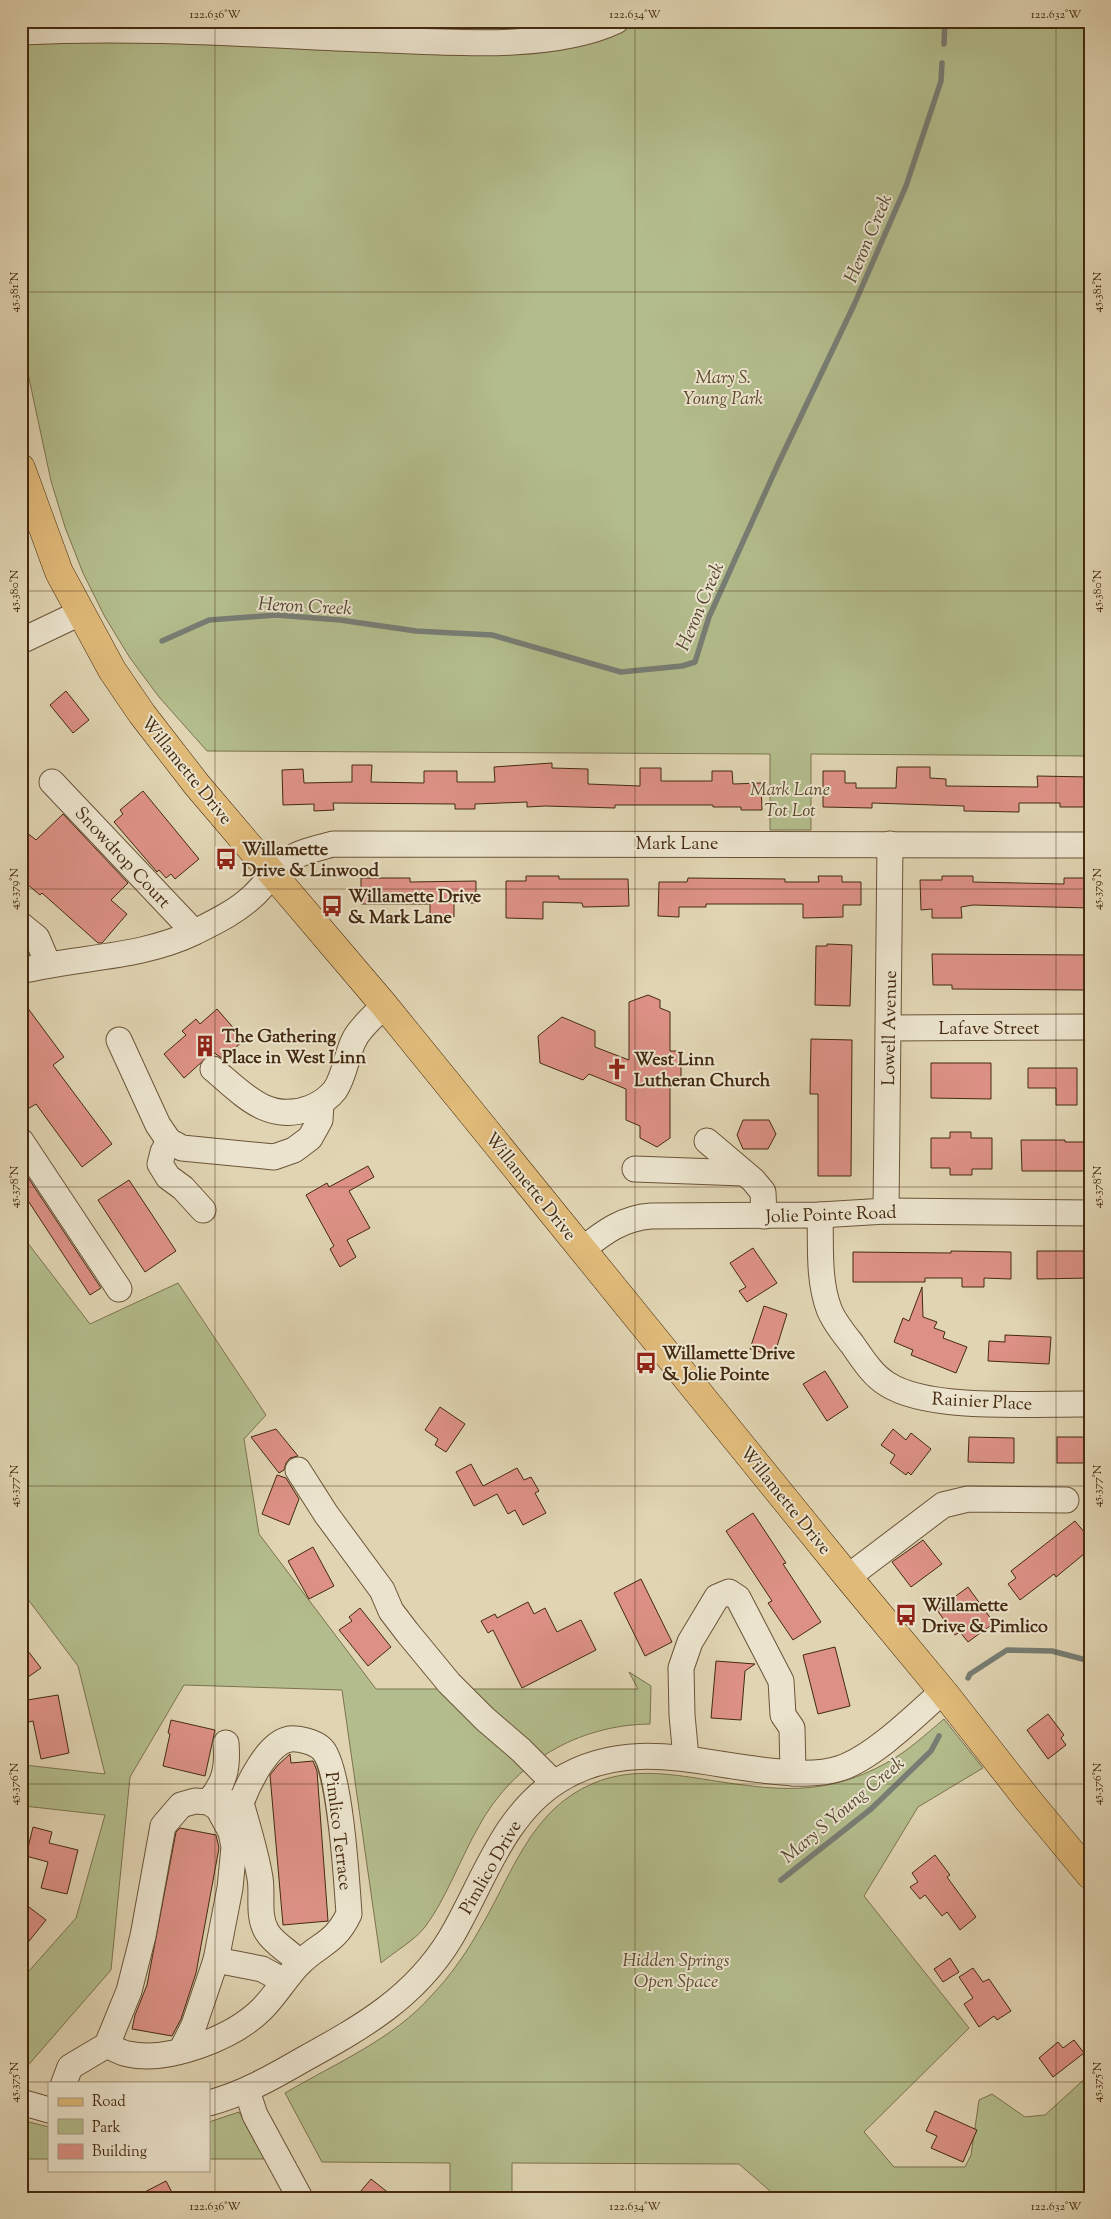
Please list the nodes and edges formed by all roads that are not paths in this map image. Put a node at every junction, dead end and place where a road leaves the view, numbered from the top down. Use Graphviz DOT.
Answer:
graph roads {
  1 [pos="616,21"];
  2 [pos="21,32"];
  3 [pos="21,468"];
  4 [pos="80,613"];
  5 [pos="21,641"];
  6 [pos="52,782"];
  7 [pos="890,844"];
  8 [pos="1090,845"];
  9 [pos="273,873"];
  10 [pos="21,925"];
  11 [pos="194,932"];
  12 [pos="48,964"];
  13 [pos="21,971"];
  14 [pos="384,1005"];
  15 [pos="1090,1027"];
  16 [pos="889,1028"];
  17 [pos="119,1040"];
  18 [pos="213,1069"];
  19 [pos="321,1104"];
  20 [pos="21,1141"];
  21 [pos="169,1141"];
  22 [pos="707,1141"];
  23 [pos="635,1169"];
  24 [pos="743,1173"];
  25 [pos="203,1210"];
  26 [pos="886,1211"];
  27 [pos="1090,1213"];
  28 [pos="820,1215"];
  29 [pos="764,1216"];
  30 [pos="582,1249"];
  31 [pos="119,1289"];
  32 [pos="1090,1404"];
  33 [pos="298,1470"];
  34 [pos="1066,1500"];
  35 [pos="848,1577"];
  36 [pos="943,1691"];
  37 [pos="226,1743"];
  38 [pos="686,1758"];
  39 [pos="793,1773"];
  40 [pos="554,1783"];
  41 [pos="208,1802"];
  42 [pos="241,1803"];
  43 [pos="1085,1860"];
  44 [pos="216,1960"];
  45 [pos="292,1972"];
  46 [pos="107,2045"];
  47 [pos="181,2051"];
  48 [pos="64,2082"];
  49 [pos="247,2091"];
  50 [pos="21,2102"];
  51 [pos="210,2103"];
  52 [pos="48,2110"];
  53 [pos="300,2198"];
  1 -- 2 [label="street"];
  3 -- 4 [label="main road, Willamette Drive"];
  4 -- 5 [label="street"];
  4 -- 9 [label="main road, Willamette Drive"];
  6 -- 11 [label="street, Snowdrop Court"];
  7 -- 8 [label="street, Mark Lane"];
  7 -- 9 [label="street, Mark Lane"];
  7 -- 16 [label="street, Lowell Avenue"];
  9 -- 11 [label="street, Mark Lane"];
  9 -- 14 [label="main road, Willamette Drive"];
  10 -- 12 [label="street"];
  11 -- 12 [label="street, Mark Lane"];
  12 -- 13 [label="street, Mark Lane"];
  14 -- 19 [label="street"];
  14 -- 30 [label="main road, Willamette Drive"];
  15 -- 16 [label="street, Lafave Street"];
  16 -- 26 [label="street, Lowell Avenue"];
  17 -- 21 [label="street"];
  18 -- 19 [label="street"];
  19 -- 21 [label="street"];
  20 -- 31 [label="street"];
  21 -- 25 [label="street"];
  22 -- 24 [label="street"];
  23 -- 24 [label="street"];
  24 -- 29 [label="street"];
  26 -- 27 [label="street, Jolie Pointe Road"];
  26 -- 28 [label="street, Jolie Pointe Road"];
  28 -- 29 [label="street, Jolie Pointe Road"];
  28 -- 32 [label="street, Rainier Place"];
  29 -- 30 [label="street, Jolie Pointe Road"];
  30 -- 35 [label="main road, Willamette Drive"];
  33 -- 40 [label="street"];
  34 -- 35 [label="street"];
  35 -- 36 [label="main road, Willamette Drive"];
  36 -- 39 [label="street, Pimlico Drive"];
  36 -- 43 [label="main road, Willamette Drive"];
  37 -- 41 [label="street"];
  38 -- 39 [label="street, Pimlico Drive"];
  38 -- 39 [label="street"];
  38 -- 40 [label="street, Pimlico Drive"];
  40 -- 49 [label="street, Pimlico Drive"];
  41 -- 42 [label="street"];
  41 -- 44 [label="street"];
  41 -- 46 [label="street"];
  42 -- 45 [label="street"];
  42 -- 45 [label="street, Pimlico Terrace"];
  44 -- 45 [label="street"];
  44 -- 47 [label="street"];
  45 -- 47 [label="street, Pimlico Terrace"];
  46 -- 47 [label="street, Pimlico Terrace"];
  46 -- 48 [label="street"];
  49 -- 51 [label="street, Pimlico Drive"];
  49 -- 53 [label="street"];
  50 -- 52 [label="street"];
}
